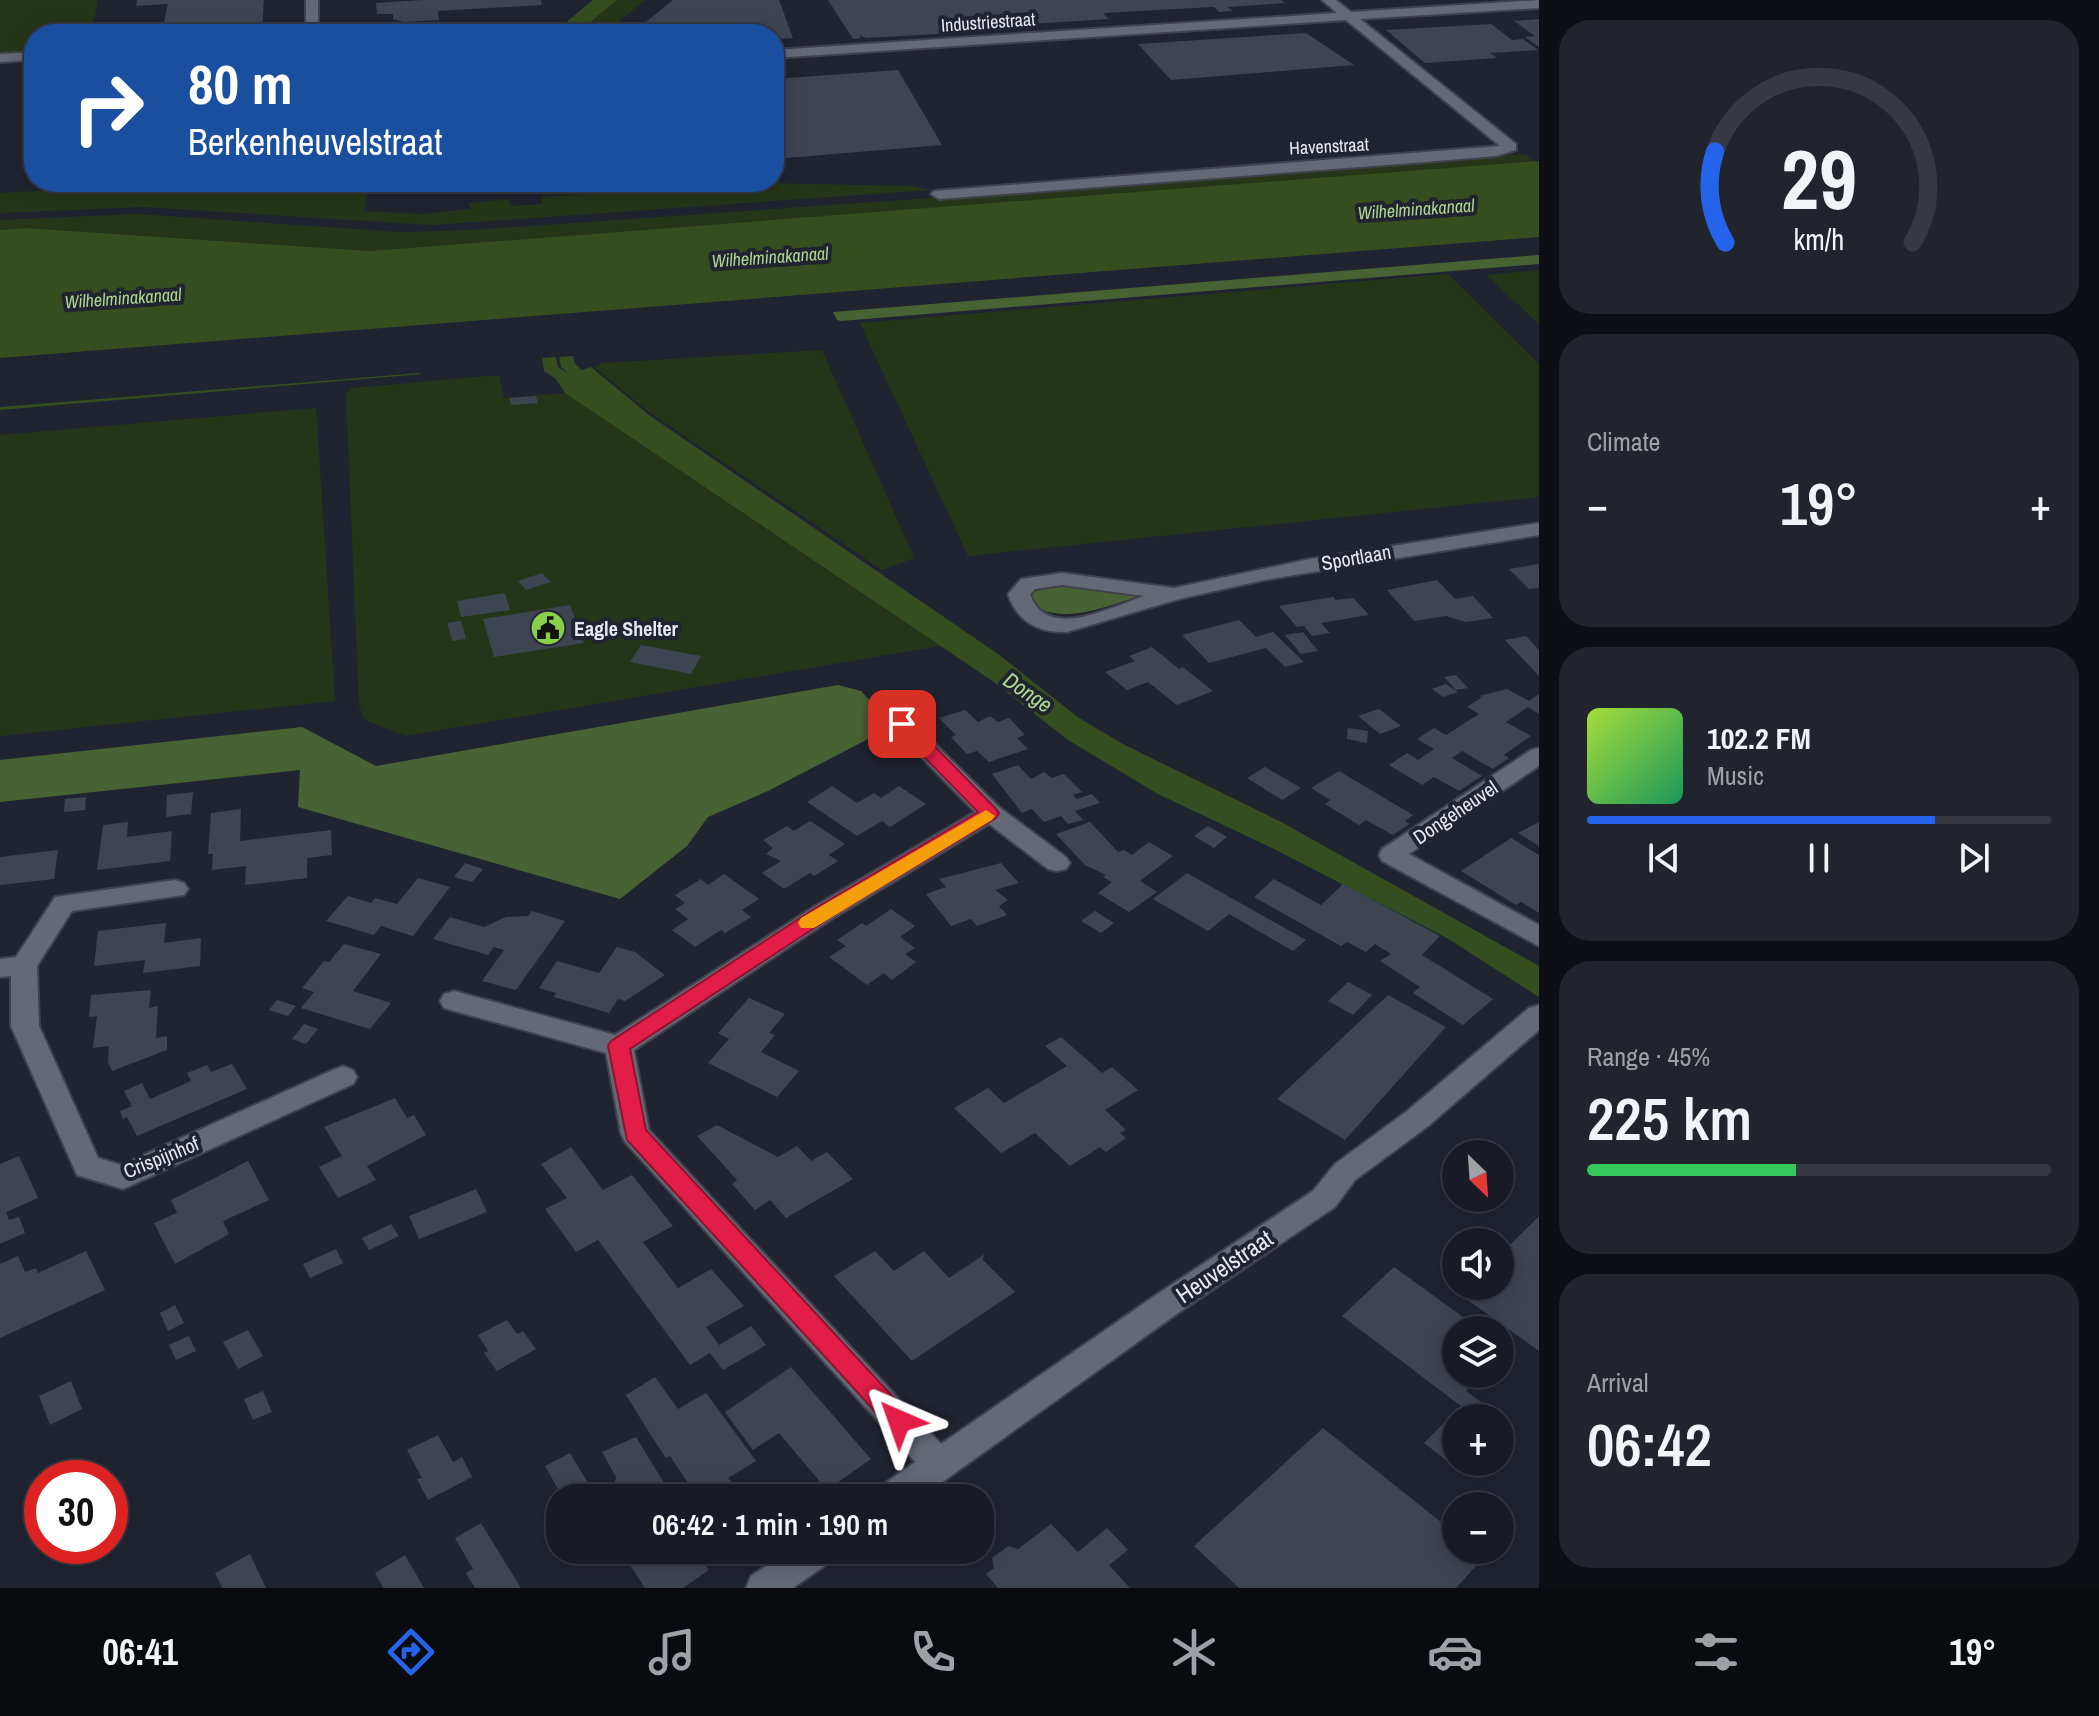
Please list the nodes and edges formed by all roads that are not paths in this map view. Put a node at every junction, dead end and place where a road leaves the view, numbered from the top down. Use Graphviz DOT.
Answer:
graph roads {
  1 [pos="312,0"];
  2 [pos="1328,0"];
  3 [pos="1539,4"];
  4 [pos="1347,16"];
  5 [pos="312,24"];
  6 [pos="784,53"];
  7 [pos="24,57"];
  8 [pos="0,58"];
  9 [pos="939,194"];
  10 [pos="1539,529"];
  11 [pos="1174,594"];
  12 [pos="902,724"];
  13 [pos="1539,755"];
  14 [pos="990,813"];
  15 [pos="1057,863"];
  16 [pos="175,889"];
  17 [pos="1539,937"];
  18 [pos="12,966"];
  19 [pos="454,1001"];
  20 [pos="1539,1015"];
  21 [pos="619,1046"];
  22 [pos="343,1077"];
  23 [pos="939,1465"];
  24 [pos="912,1484"];
  25 [pos="798,1564"];
  26 [pos="764,1588"];
  1 -- 5 [label="street"];
  2 -- 4 [label="street"];
  3 -- 4 [label="street, Industriestraat"];
  4 -- 6 [label="street, Industriestraat"];
  4 -- 9 [label="street, Havenstraat"];
  7 -- 8 [label="street"];
  10 -- 11 [label="street, Sportlaan"];
  11 -- 11 [label="street, Sportlaan"];
  12 -- 14 [label="street"];
  13 -- 17 [label="street, Dongeheuvel"];
  14 -- 15 [label="street"];
  14 -- 21 [label="street"];
  16 -- 18 [label="street, Crispijnhof"];
  18 -- 22 [label="street, Crispijnhof"];
  19 -- 21 [label="street"];
  20 -- 23 [label="street, Heuvelstraat"];
  21 -- 23 [label="street"];
  23 -- 24 [label="street, Heuvelstraat"];
  25 -- 26 [label="street"];
}
